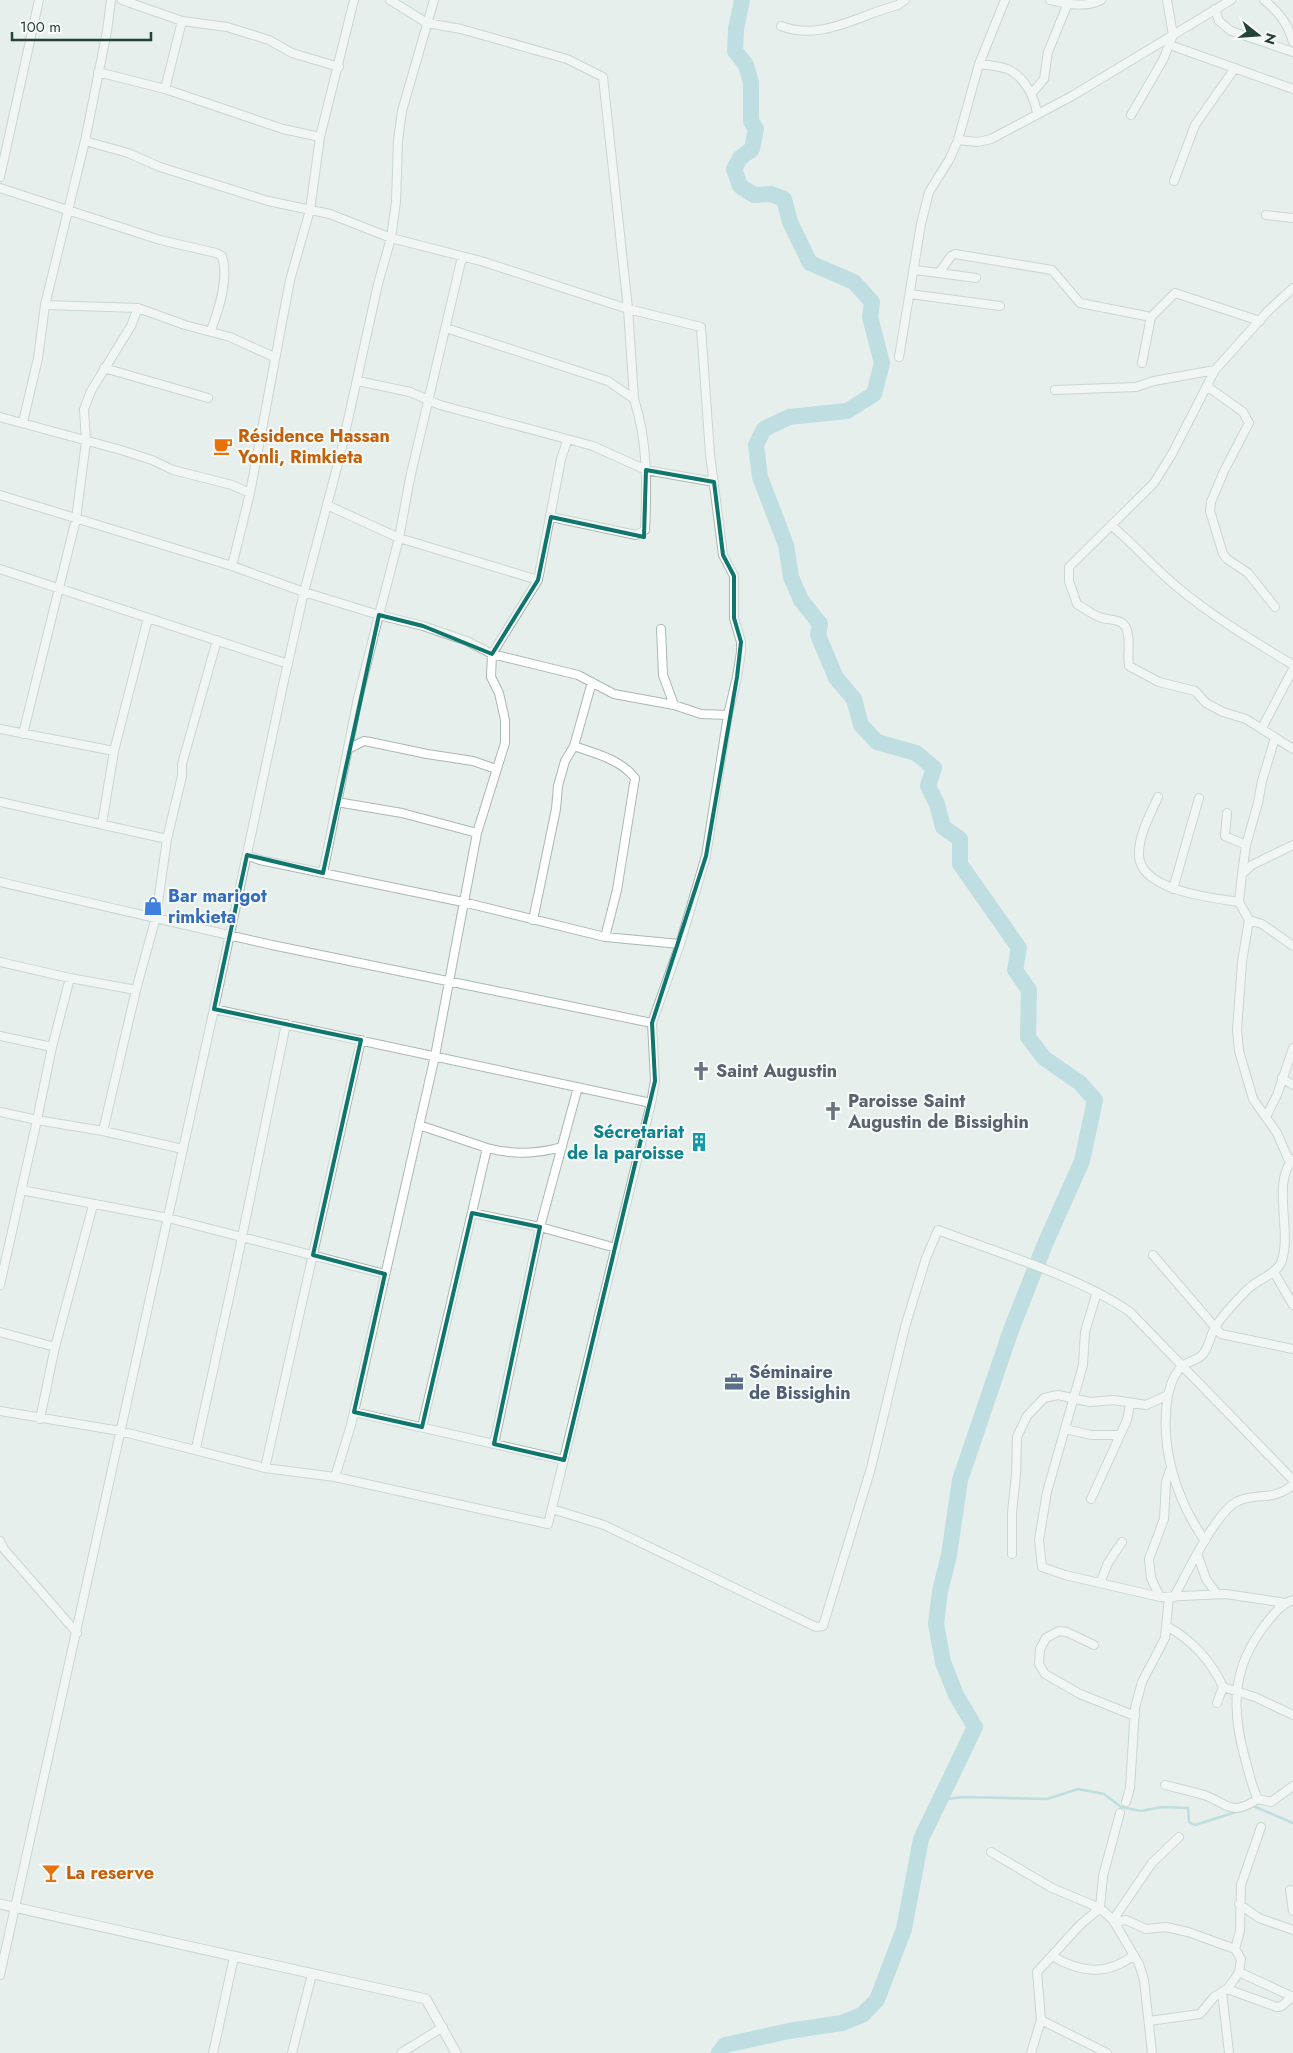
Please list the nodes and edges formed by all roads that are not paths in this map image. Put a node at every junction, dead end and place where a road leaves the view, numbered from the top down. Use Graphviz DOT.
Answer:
graph roads {
  1 [pos="38,0"];
  2 [pos="111,0"];
  3 [pos="122,0"];
  4 [pos="354,0"];
  5 [pos="390,0"];
  6 [pos="434,0"];
  7 [pos="905,0"];
  8 [pos="1005,0"];
  9 [pos="1050,0"];
  10 [pos="1101,0"];
  11 [pos="1167,0"];
  12 [pos="1231,0"];
  13 [pos="1264,0"];
  14 [pos="1068,3"];
  15 [pos="1215,9"];
  16 [pos="182,21"];
  17 [pos="428,23"];
  18 [pos="781,26"];
  19 [pos="1173,35"];
  20 [pos="1293,42"];
  21 [pos="1170,45"];
  22 [pos="1293,52"];
  23 [pos="980,64"];
  24 [pos="339,66"];
  25 [pos="1235,68"];
  26 [pos="98,72"];
  27 [pos="165,89"];
  28 [pos="1293,89"];
  29 [pos="1032,94"];
  30 [pos="1037,114"];
  31 [pos="1131,114"];
  32 [pos="320,137"];
  33 [pos="958,140"];
  34 [pos="85,141"];
  35 [pos="0,177"];
  36 [pos="1174,181"];
  37 [pos="0,188"];
  38 [pos="67,210"];
  39 [pos="310,210"];
  40 [pos="1266,215"];
  41 [pos="1293,218"];
  42 [pos="391,238"];
  43 [pos="462,257"];
  44 [pos="914,270"];
  45 [pos="939,273"];
  46 [pos="976,278"];
  47 [pos="1293,288"];
  48 [pos="910,294"];
  49 [pos="45,305"];
  50 [pos="1000,306"];
  51 [pos="138,308"];
  52 [pos="628,309"];
  53 [pos="1151,317"];
  54 [pos="1260,321"];
  55 [pos="446,328"];
  56 [pos="211,330"];
  57 [pos="274,357"];
  58 [pos="899,357"];
  59 [pos="1142,363"];
  60 [pos="104,368"];
  61 [pos="1215,370"];
  62 [pos="358,381"];
  63 [pos="1208,387"];
  64 [pos="1055,390"];
  65 [pos="208,398"];
  66 [pos="634,399"];
  67 [pos="428,400"];
  68 [pos="0,417"];
  69 [pos="22,422"];
  70 [pos="567,441"];
  71 [pos="86,442"];
  72 [pos="646,470"];
  73 [pos="714,482"];
  74 [pos="250,492"];
  75 [pos="0,495"];
  76 [pos="327,505"];
  77 [pos="551,517"];
  78 [pos="76,519"];
  79 [pos="1112,526"];
  80 [pos="399,538"];
  81 [pos="232,566"];
  82 [pos="0,569"];
  83 [pos="538,580"];
  84 [pos="58,589"];
  85 [pos="304,592"];
  86 [pos="1275,607"];
  87 [pos="379,615"];
  88 [pos="148,618"];
  89 [pos="661,629"];
  90 [pos="217,640"];
  91 [pos="492,654"];
  92 [pos="288,664"];
  93 [pos="1293,665"];
  94 [pos="1293,669"];
  95 [pos="592,682"];
  96 [pos="674,705"];
  97 [pos="728,715"];
  98 [pos="1262,728"];
  99 [pos="0,729"];
  100 [pos="23,734"];
  101 [pos="1275,738"];
  102 [pos="574,746"];
  103 [pos="348,749"];
  104 [pos="1293,749"];
  105 [pos="114,751"];
  106 [pos="496,769"];
  107 [pos="1158,797"];
  108 [pos="1199,798"];
  109 [pos="0,802"];
  110 [pos="337,802"];
  111 [pos="1227,813"];
  112 [pos="102,824"];
  113 [pos="477,833"];
  114 [pos="167,839"];
  115 [pos="1246,845"];
  116 [pos="1293,845"];
  117 [pos="247,855"];
  118 [pos="323,873"];
  119 [pos="1242,874"];
  120 [pos="0,882"];
  121 [pos="1173,889"];
  122 [pos="463,902"];
  123 [pos="1239,902"];
  124 [pos="156,918"];
  125 [pos="532,920"];
  126 [pos="1249,920"];
  127 [pos="230,934"];
  128 [pos="605,937"];
  129 [pos="680,944"];
  130 [pos="1293,946"];
  131 [pos="0,962"];
  132 [pos="70,978"];
  133 [pos="449,981"];
  134 [pos="136,990"];
  135 [pos="214,1009"];
  136 [pos="652,1023"];
  137 [pos="286,1024"];
  138 [pos="0,1036"];
  139 [pos="361,1040"];
  140 [pos="52,1047"];
  141 [pos="1293,1048"];
  142 [pos="435,1056"];
  143 [pos="1282,1078"];
  144 [pos="1293,1085"];
  145 [pos="578,1087"];
  146 [pos="651,1103"];
  147 [pos="0,1112"];
  148 [pos="1266,1117"];
  149 [pos="37,1120"];
  150 [pos="419,1125"];
  151 [pos="104,1131"];
  152 [pos="562,1147"];
  153 [pos="487,1148"];
  154 [pos="183,1149"];
  155 [pos="1291,1161"];
  156 [pos="21,1190"];
  157 [pos="92,1204"];
  158 [pos="472,1213"];
  159 [pos="168,1218"];
  160 [pos="540,1226"];
  161 [pos="242,1237"];
  162 [pos="616,1248"];
  163 [pos="313,1255"];
  164 [pos="1153,1255"];
  165 [pos="1274,1272"];
  166 [pos="385,1274"];
  167 [pos="0,1285"];
  168 [pos="1097,1292"];
  169 [pos="1293,1305"];
  170 [pos="1215,1326"];
  171 [pos="0,1332"];
  172 [pos="55,1347"];
  173 [pos="1293,1349"];
  174 [pos="1183,1365"];
  175 [pos="1168,1395"];
  176 [pos="1074,1398"];
  177 [pos="1130,1404"];
  178 [pos="0,1411"];
  179 [pos="354,1412"];
  180 [pos="40,1419"];
  181 [pos="422,1427"];
  182 [pos="1065,1429"];
  183 [pos="120,1431"];
  184 [pos="1120,1434"];
  185 [pos="494,1444"];
  186 [pos="196,1448"];
  187 [pos="564,1460"];
  188 [pos="265,1468"];
  189 [pos="1170,1470"];
  190 [pos="335,1477"];
  191 [pos="1293,1480"];
  192 [pos="1293,1485"];
  193 [pos="1091,1499"];
  194 [pos="552,1509"];
  195 [pos="0,1541"];
  196 [pos="1205,1541"];
  197 [pos="1122,1542"];
  198 [pos="1012,1554"];
  199 [pos="1198,1556"];
  200 [pos="1100,1583"];
  201 [pos="1218,1594"];
  202 [pos="1160,1596"];
  203 [pos="1172,1597"];
  204 [pos="1289,1601"];
  205 [pos="1168,1627"];
  206 [pos="77,1633"];
  207 [pos="1094,1645"];
  208 [pos="1223,1687"];
  209 [pos="1237,1692"];
  210 [pos="1217,1703"];
  211 [pos="1293,1715"];
  212 [pos="1135,1716"];
  213 [pos="1165,1785"];
  214 [pos="1293,1786"];
  215 [pos="1258,1798"];
  216 [pos="1126,1802"];
  217 [pos="1120,1813"];
  218 [pos="1261,1827"];
  219 [pos="1179,1837"];
  220 [pos="991,1852"];
  221 [pos="1290,1890"];
  222 [pos="0,1904"];
  223 [pos="1239,1904"];
  224 [pos="17,1907"];
  225 [pos="1100,1908"];
  226 [pos="1293,1912"];
  227 [pos="1113,1921"];
  228 [pos="1293,1930"];
  229 [pos="1235,1949"];
  230 [pos="1134,1955"];
  231 [pos="1052,1956"];
  232 [pos="234,1957"];
  233 [pos="1239,1972"];
  234 [pos="312,1974"];
  235 [pos="0,1975"];
  236 [pos="1224,1990"];
  237 [pos="1293,1996"];
  238 [pos="1041,2020"];
  239 [pos="1149,2021"];
  240 [pos="443,2027"];
  241 [pos="213,2053"];
  242 [pos="292,2053"];
  243 [pos="401,2053"];
  244 [pos="456,2053"];
  245 [pos="1031,2053"];
  246 [pos="1107,2053"];
  247 [pos="1152,2053"];
  248 [pos="1229,2053"];
  1 -- 35 [label="street"];
  2 -- 26 [label="street"];
  3 -- 16 [label="street"];
  4 -- 24 [label="street"];
  5 -- 17 [label="street"];
  6 -- 17 [label="street"];
  7 -- 18 [label="street"];
  8 -- 23 [label="street"];
  9 -- 14 [label="street"];
  10 -- 14 [label="street"];
  11 -- 19 [label="street"];
  12 -- 15 [label="street"];
  13 -- 20 [label="street"];
  14 -- 29 [label="street"];
  15 -- 19 [label="street"];
  15 -- 22 [label="street"];
  16 -- 24 [label="street"];
  16 -- 27 [label="street"];
  17 -- 42 [label="street"];
  17 -- 52 [label="street"];
  19 -- 21 [label="street"];
  19 -- 30 [label="street"];
  21 -- 25 [label="street"];
  21 -- 31 [label="street"];
  23 -- 29 [label="street"];
  23 -- 33 [label="street"];
  24 -- 32 [label="street"];
  25 -- 28 [label="street"];
  25 -- 36 [label="street"];
  26 -- 27 [label="street"];
  26 -- 34 [label="street"];
  27 -- 32 [label="street"];
  29 -- 30 [label="street"];
  30 -- 33 [label="street"];
  32 -- 39 [label="street"];
  33 -- 44 [label="street"];
  34 -- 38 [label="street"];
  34 -- 39 [label="street"];
  37 -- 38 [label="street"];
  38 -- 49 [label="street"];
  38 -- 56 [label="street"];
  39 -- 42 [label="street"];
  39 -- 57 [label="street"];
  40 -- 41 [label="street"];
  42 -- 43 [label="street"];
  42 -- 62 [label="street"];
  43 -- 52 [label="street"];
  43 -- 55 [label="street"];
  44 -- 45 [label="street"];
  44 -- 48 [label="street"];
  45 -- 46 [label="street"];
  45 -- 53 [label="street"];
  47 -- 54 [label="street"];
  48 -- 50 [label="street"];
  48 -- 58 [label="street"];
  49 -- 51 [label="street"];
  49 -- 69 [label="street"];
  51 -- 56 [label="street"];
  51 -- 60 [label="street"];
  52 -- 66 [label="street"];
  52 -- 73 [label="street"];
  53 -- 54 [label="street"];
  53 -- 59 [label="street"];
  54 -- 61 [label="street"];
  55 -- 66 [label="street"];
  55 -- 67 [label="street"];
  56 -- 57 [label="street"];
  57 -- 74 [label="street"];
  60 -- 65 [label="street"];
  60 -- 71 [label="street"];
  61 -- 63 [label="street"];
  61 -- 64 [label="street"];
  62 -- 67 [label="street"];
  62 -- 76 [label="street"];
  63 -- 79 [label="street"];
  63 -- 86 [label="street"];
  66 -- 72 [label="street"];
  67 -- 70 [label="street"];
  67 -- 80 [label="street"];
  68 -- 69 [label="street"];
  69 -- 71 [label="street"];
  70 -- 72 [label="street"];
  70 -- 77 [label="street"];
  71 -- 74 [label="street"];
  71 -- 78 [label="street"];
  72 -- 73 [label="street"];
  72 -- 77 [label="street"];
  73 -- 97 [label="street"];
  74 -- 81 [label="street"];
  75 -- 78 [label="street"];
  76 -- 80 [label="street"];
  76 -- 85 [label="street"];
  77 -- 83 [label="street"];
  78 -- 81 [label="street"];
  78 -- 84 [label="street"];
  79 -- 93 [label="street"];
  79 -- 98 [label="street"];
  80 -- 83 [label="street"];
  80 -- 87 [label="street"];
  81 -- 85 [label="street"];
  82 -- 84 [label="street"];
  83 -- 91 [label="street"];
  84 -- 88 [label="street"];
  84 -- 100 [label="street"];
  85 -- 87 [label="street"];
  85 -- 92 [label="street"];
  87 -- 91 [label="street"];
  87 -- 103 [label="street"];
  88 -- 90 [label="street"];
  88 -- 105 [label="street"];
  89 -- 96 [label="street"];
  90 -- 92 [label="street"];
  90 -- 114 [label="street"];
  91 -- 95 [label="street"];
  91 -- 106 [label="street"];
  92 -- 117 [label="street"];
  94 -- 98 [label="street"];
  95 -- 96 [label="street"];
  95 -- 102 [label="street"];
  96 -- 97 [label="street"];
  97 -- 129 [label="street"];
  98 -- 101 [label="street"];
  99 -- 100 [label="street"];
  100 -- 105 [label="street"];
  101 -- 104 [label="street"];
  101 -- 115 [label="street"];
  102 -- 125 [label="street"];
  102 -- 128 [label="street"];
  103 -- 106 [label="street"];
  103 -- 110 [label="street"];
  105 -- 112 [label="street"];
  106 -- 113 [label="street"];
  107 -- 121 [label="street"];
  108 -- 121 [label="street"];
  109 -- 112 [label="street"];
  110 -- 113 [label="street"];
  110 -- 118 [label="street"];
  111 -- 115 [label="street"];
  112 -- 114 [label="street"];
  113 -- 122 [label="street"];
  114 -- 124 [label="street"];
  115 -- 119 [label="street"];
  116 -- 119 [label="street"];
  117 -- 118 [label="street"];
  117 -- 127 [label="street"];
  118 -- 122 [label="street"];
  119 -- 123 [label="street"];
  120 -- 124 [label="street"];
  121 -- 123 [label="street"];
  122 -- 125 [label="street"];
  122 -- 133 [label="street"];
  123 -- 126 [label="street"];
  124 -- 127 [label="street"];
  124 -- 134 [label="street"];
  125 -- 128 [label="street"];
  126 -- 130 [label="street"];
  126 -- 148 [label="street"];
  127 -- 133 [label="street"];
  127 -- 135 [label="street"];
  128 -- 129 [label="street"];
  129 -- 136 [label="street"];
  131 -- 132 [label="street"];
  132 -- 134 [label="street"];
  132 -- 140 [label="street"];
  133 -- 136 [label="street"];
  133 -- 142 [label="street"];
  134 -- 151 [label="street"];
  135 -- 137 [label="street"];
  135 -- 154 [label="street"];
  136 -- 146 [label="street"];
  137 -- 139 [label="street"];
  137 -- 161 [label="street"];
  138 -- 140 [label="street"];
  139 -- 142 [label="street"];
  139 -- 163 [label="street"];
  140 -- 149 [label="street"];
  141 -- 143 [label="street"];
  142 -- 145 [label="street"];
  142 -- 150 [label="street"];
  143 -- 144 [label="street"];
  143 -- 148 [label="street"];
  145 -- 146 [label="street"];
  145 -- 152 [label="street"];
  146 -- 162 [label="street"];
  147 -- 149 [label="street"];
  148 -- 155 [label="street"];
  149 -- 151 [label="street"];
  149 -- 156 [label="street"];
  150 -- 153 [label="street"];
  150 -- 166 [label="street"];
  151 -- 154 [label="street"];
  152 -- 153 [label="street"];
  152 -- 160 [label="street"];
  153 -- 158 [label="street"];
  154 -- 159 [label="street"];
  155 -- 165 [label="street"];
  156 -- 157 [label="street"];
  156 -- 167 [label="street"];
  157 -- 159 [label="street"];
  157 -- 172 [label="street"];
  158 -- 160 [label="street"];
  158 -- 181 [label="street"];
  159 -- 161 [label="street"];
  159 -- 183 [label="street"];
  160 -- 162 [label="street"];
  160 -- 185 [label="street"];
  161 -- 163 [label="street"];
  161 -- 186 [label="street"];
  162 -- 187 [label="street"];
  163 -- 166 [label="street"];
  163 -- 188 [label="street"];
  164 -- 170 [label="street"];
  165 -- 169 [label="street"];
  165 -- 170 [label="street"];
  166 -- 179 [label="street"];
  168 -- 174 [label="street"];
  168 -- 176 [label="street"];
  168 -- 194 [label="street"];
  170 -- 173 [label="street"];
  170 -- 174 [label="street"];
  171 -- 172 [label="street"];
  172 -- 180 [label="street"];
  174 -- 175 [label="street"];
  174 -- 191 [label="street"];
  175 -- 177 [label="street"];
  175 -- 189 [label="street"];
  176 -- 177 [label="street"];
  176 -- 182 [label="street"];
  176 -- 198 [label="street"];
  177 -- 184 [label="street"];
  178 -- 180 [label="street"];
  179 -- 181 [label="street"];
  179 -- 190 [label="street"];
  180 -- 183 [label="street"];
  181 -- 185 [label="street"];
  182 -- 184 [label="street"];
  182 -- 200 [label="street"];
  183 -- 186 [label="street"];
  183 -- 206 [label="street"];
  184 -- 193 [label="street"];
  185 -- 187 [label="street"];
  186 -- 188 [label="street"];
  187 -- 194 [label="street"];
  188 -- 190 [label="street"];
  189 -- 196 [label="street"];
  189 -- 202 [label="street"];
  190 -- 194 [label="street"];
  192 -- 196 [label="street"];
  195 -- 206 [label="street"];
  196 -- 199 [label="street"];
  197 -- 200 [label="street"];
  199 -- 201 [label="street"];
  199 -- 203 [label="street"];
  200 -- 202 [label="street"];
  201 -- 203 [label="street"];
  201 -- 204 [label="street"];
  202 -- 203 [label="street"];
  203 -- 205 [label="street"];
  204 -- 209 [label="street"];
  205 -- 208 [label="street"];
  205 -- 212 [label="street"];
  206 -- 224 [label="street"];
  207 -- 212 [label="street"];
  208 -- 209 [label="street"];
  208 -- 210 [label="street"];
  209 -- 211 [label="street"];
  209 -- 215 [label="street"];
  212 -- 216 [label="street"];
  213 -- 215 [label="street"];
  214 -- 215 [label="street"];
  217 -- 225 [label="street"];
  218 -- 223 [label="street"];
  219 -- 227 [label="street"];
  220 -- 225 [label="street"];
  221 -- 226 [label="street"];
  222 -- 224 [label="street"];
  223 -- 228 [label="street"];
  223 -- 229 [label="street"];
  224 -- 232 [label="street"];
  224 -- 235 [label="street"];
  225 -- 227 [label="street"];
  225 -- 231 [label="street"];
  227 -- 229 [label="street"];
  227 -- 230 [label="street"];
  229 -- 233 [label="street"];
  230 -- 231 [label="street"];
  230 -- 239 [label="street"];
  231 -- 238 [label="street"];
  232 -- 234 [label="street"];
  232 -- 241 [label="street"];
  233 -- 236 [label="street"];
  233 -- 237 [label="street"];
  234 -- 240 [label="street"];
  234 -- 242 [label="street"];
  236 -- 237 [label="street"];
  236 -- 239 [label="street"];
  236 -- 248 [label="street"];
  238 -- 245 [label="street"];
  238 -- 246 [label="street"];
  239 -- 247 [label="street"];
  240 -- 243 [label="street"];
  240 -- 244 [label="street"];
}
